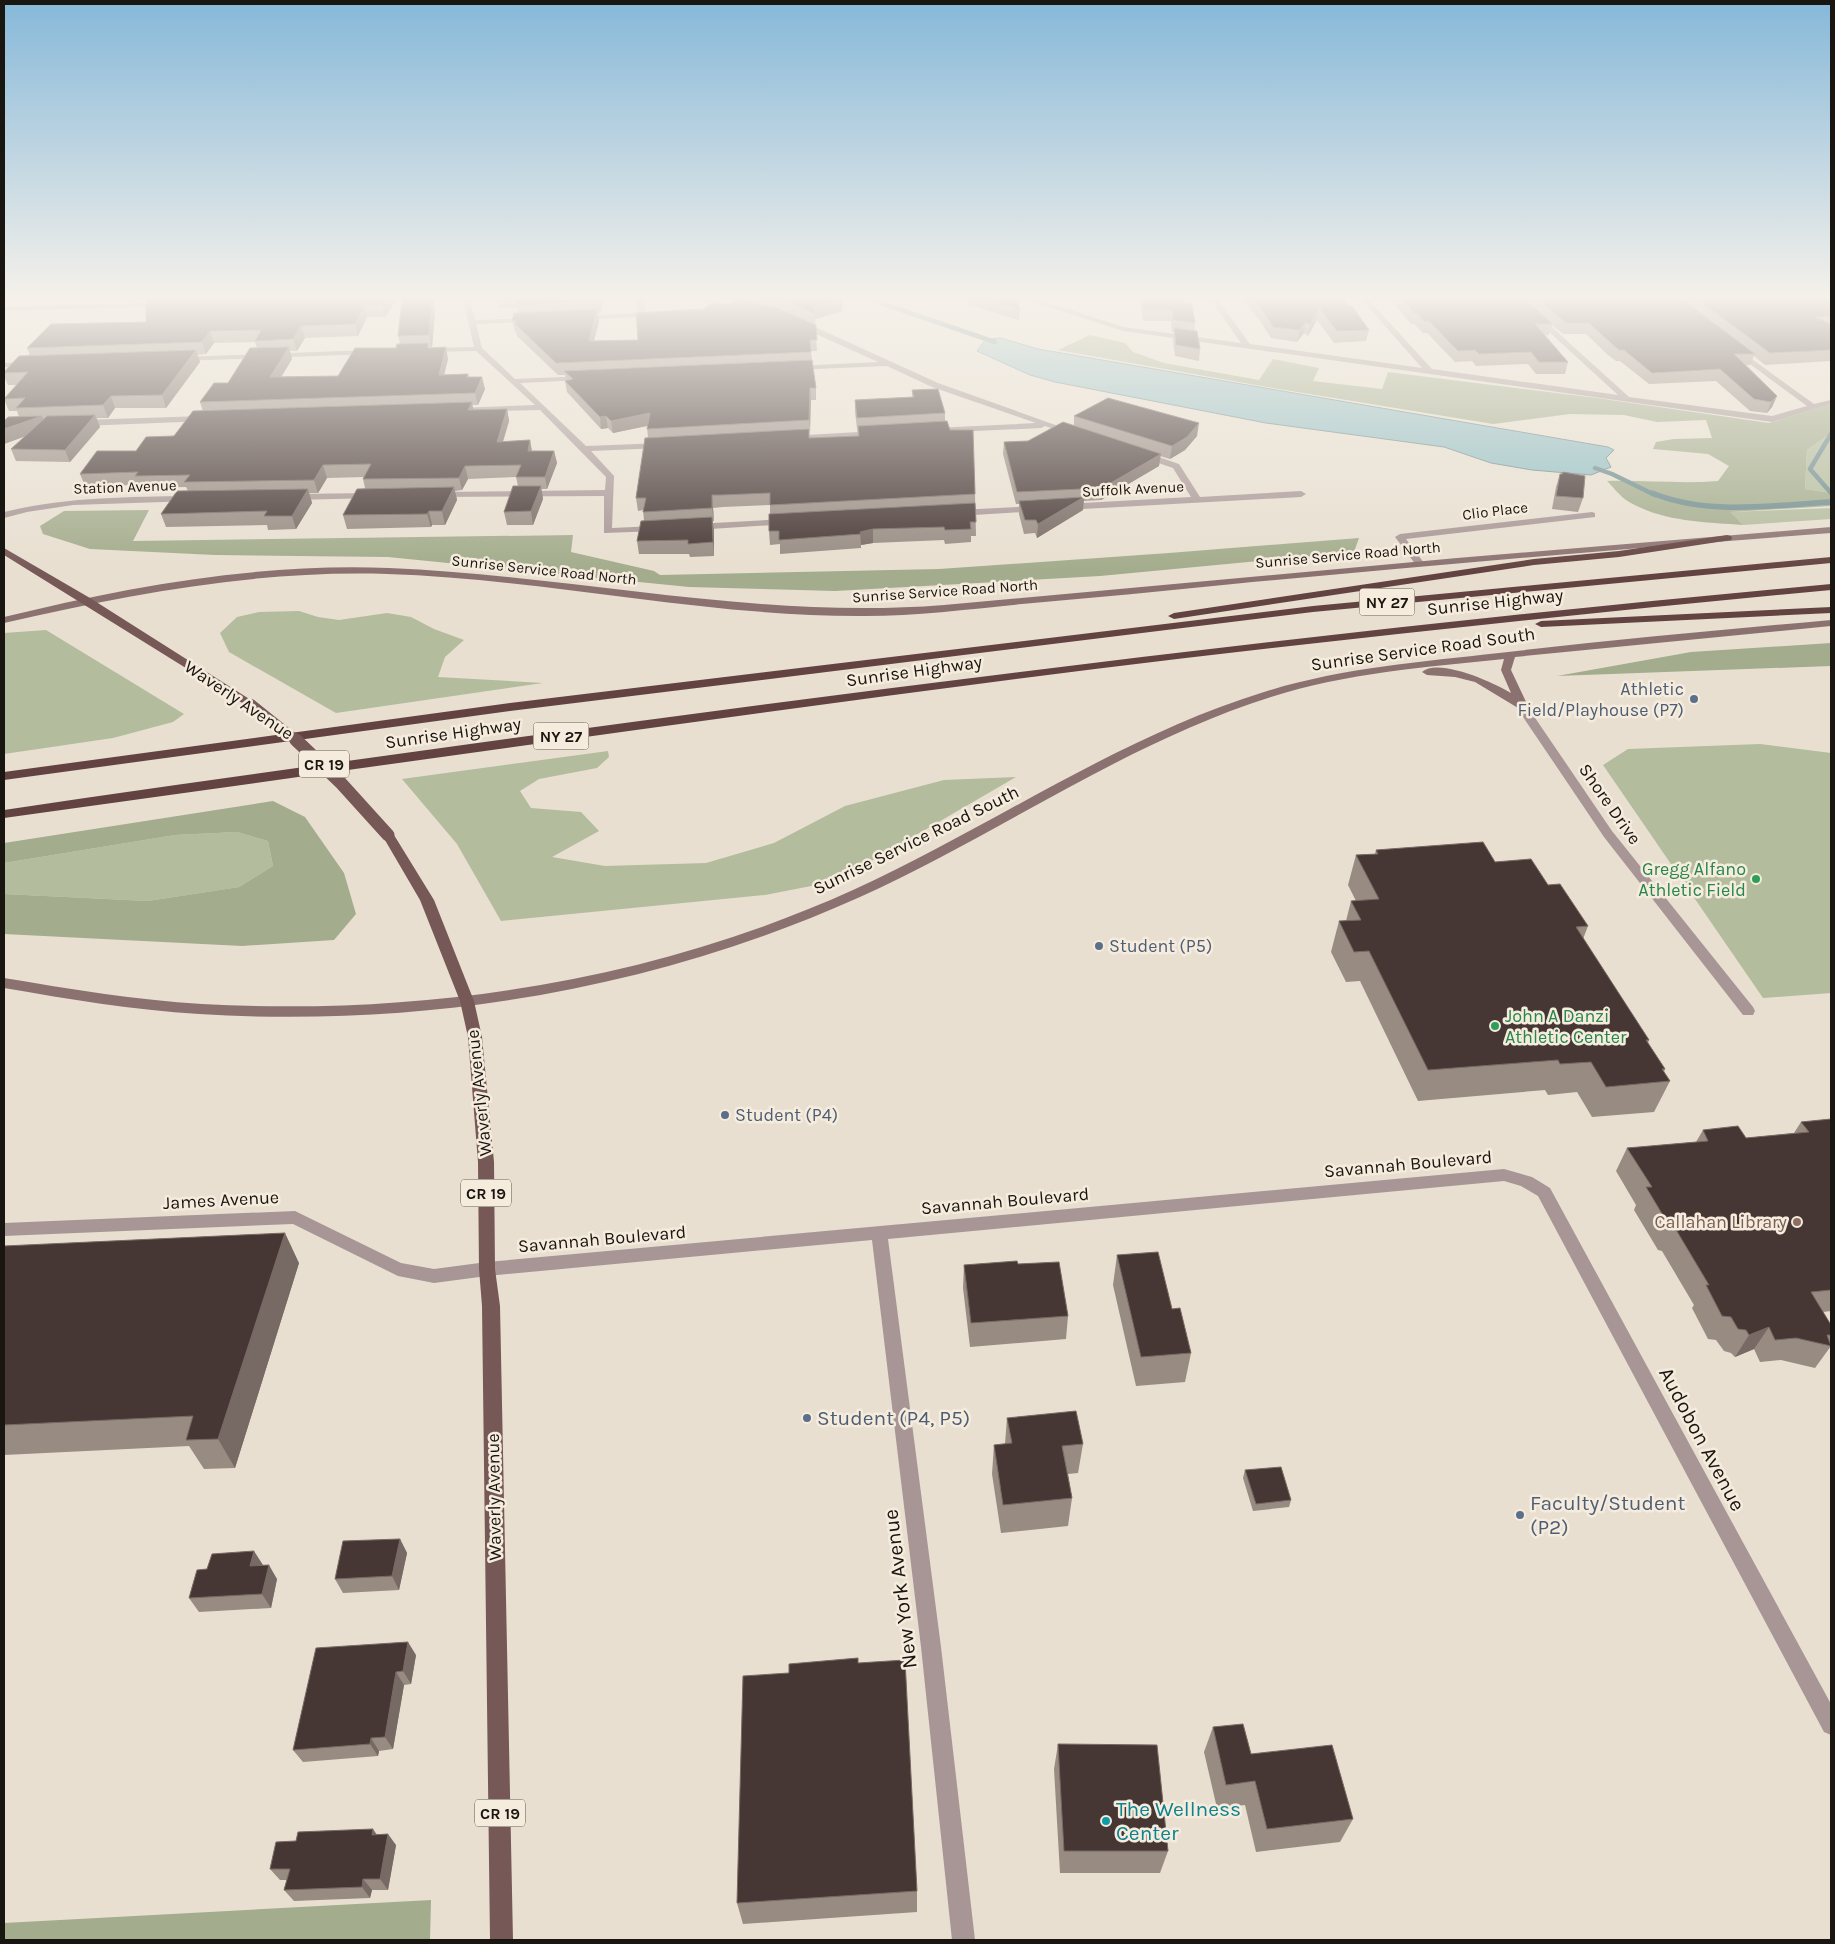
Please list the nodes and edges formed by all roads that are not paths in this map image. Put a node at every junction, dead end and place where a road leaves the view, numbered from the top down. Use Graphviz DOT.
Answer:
graph roads {
  1 [pos="524,390"];
  2 [pos="948,390"];
  3 [pos="1566,390"];
  4 [pos="1617,390"];
  5 [pos="1790,390"];
  6 [pos="1626,398"];
  7 [pos="1831,402"];
  8 [pos="542,406"];
  9 [pos="1814,408"];
  10 [pos="443,410"];
  11 [pos="213,418"];
  12 [pos="74,424"];
  13 [pos="1048,425"];
  14 [pos="930,431"];
  15 [pos="881,434"];
  16 [pos="1076,434"];
  17 [pos="782,439"];
  18 [pos="674,445"];
  19 [pos="585,449"];
  20 [pos="1131,451"];
  21 [pos="608,493"];
  22 [pos="1301,494"];
  23 [pos="431,495"];
  24 [pos="382,496"];
  25 [pos="283,498"];
  26 [pos="204,499"];
  27 [pos="1197,500"];
  28 [pos="951,513"];
  29 [pos="1592,515"];
  30 [pos="4,516"];
  31 [pos="794,522"];
  32 [pos="686,527"];
  33 [pos="666,528"];
  34 [pos="1831,530"];
  35 [pos="1727,538"];
  36 [pos="4,551"];
  37 [pos="1831,560"];
  38 [pos="1419,563"];
  39 [pos="1831,587"];
  40 [pos="86,600"];
  41 [pos="1831,610"];
  42 [pos="4,620"];
  43 [pos="1831,623"];
  44 [pos="1402,629"];
  45 [pos="944,654"];
  46 [pos="1510,655"];
  47 [pos="1346,675"];
  48 [pos="212,680"];
  49 [pos="1523,708"];
  50 [pos="4,776"];
  51 [pos="4,814"];
  52 [pos="388,835"];
  53 [pos="4,983"];
  54 [pos="468,1001"];
  55 [pos="1748,1011"];
  56 [pos="1526,1181"];
  57 [pos="4,1230"];
  58 [pos="879,1233"];
  59 [pos="487,1269"];
  60 [pos="1831,1725"];
  61 [pos="502,1940"];
  62 [pos="964,1940"];
  1 -- 8 [label="street"];
  2 -- 13 [label="street"];
  3 -- 6 [label="street"];
  4 -- 6 [label="street"];
  5 -- 9 [label="street"];
  6 -- 9 [label="street"];
  7 -- 9 [label="street"];
  8 -- 10 [label="street"];
  8 -- 19 [label="street"];
  11 -- 12 [label="street"];
  13 -- 14 [label="street"];
  13 -- 16 [label="street"];
  15 -- 17 [label="street"];
  18 -- 19 [label="street"];
  19 -- 21 [label="street"];
  20 -- 27 [label="street"];
  21 -- 23 [label="street"];
  21 -- 33 [label="street"];
  22 -- 27 [label="street, Suffolk Avenue"];
  24 -- 25 [label="street"];
  26 -- 30 [label="street, Station Avenue"];
  27 -- 28 [label="street, Suffolk Avenue"];
  29 -- 38 [label="street, Clio Place"];
  31 -- 32 [label="street"];
  34 -- 35 [label="main road, Sunrise Service Road North"];
  35 -- 38 [label="main road, Sunrise Service Road North"];
  35 -- 45 [label="highway"];
  36 -- 40 [label="main road, Waverly Avenue / CR 19"];
  37 -- 45 [label="highway, Sunrise Highway / NY 27"];
  38 -- 40 [label="main road, Sunrise Service Road North"];
  39 -- 44 [label="highway, Sunrise Highway / NY 27"];
  40 -- 42 [label="main road, Sunrise Service Road North"];
  40 -- 48 [label="main road, Waverly Avenue / CR 19"];
  41 -- 44 [label="highway"];
  43 -- 46 [label="main road, Sunrise Service Road South"];
  44 -- 51 [label="highway, Sunrise Highway / NY 27"];
  45 -- 50 [label="highway, Sunrise Highway / NY 27"];
  46 -- 47 [label="main road, Sunrise Service Road South"];
  46 -- 49 [label="main road"];
  47 -- 49 [label="main road"];
  47 -- 54 [label="main road, Sunrise Service Road South"];
  48 -- 52 [label="main road, Waverly Avenue / CR 19, bridge"];
  49 -- 55 [label="street, Shore Drive"];
  52 -- 54 [label="main road, Waverly Avenue / CR 19"];
  53 -- 54 [label="main road, Sunrise Service Road South"];
  54 -- 59 [label="main road, Waverly Avenue / CR 19"];
  56 -- 58 [label="street, Savannah Boulevard"];
  56 -- 60 [label="street, Audobon Avenue"];
  57 -- 59 [label="street, James Avenue"];
  58 -- 59 [label="street, Savannah Boulevard"];
  58 -- 62 [label="street, New York Avenue"];
  59 -- 61 [label="main road, Waverly Avenue / CR 19"];
}
